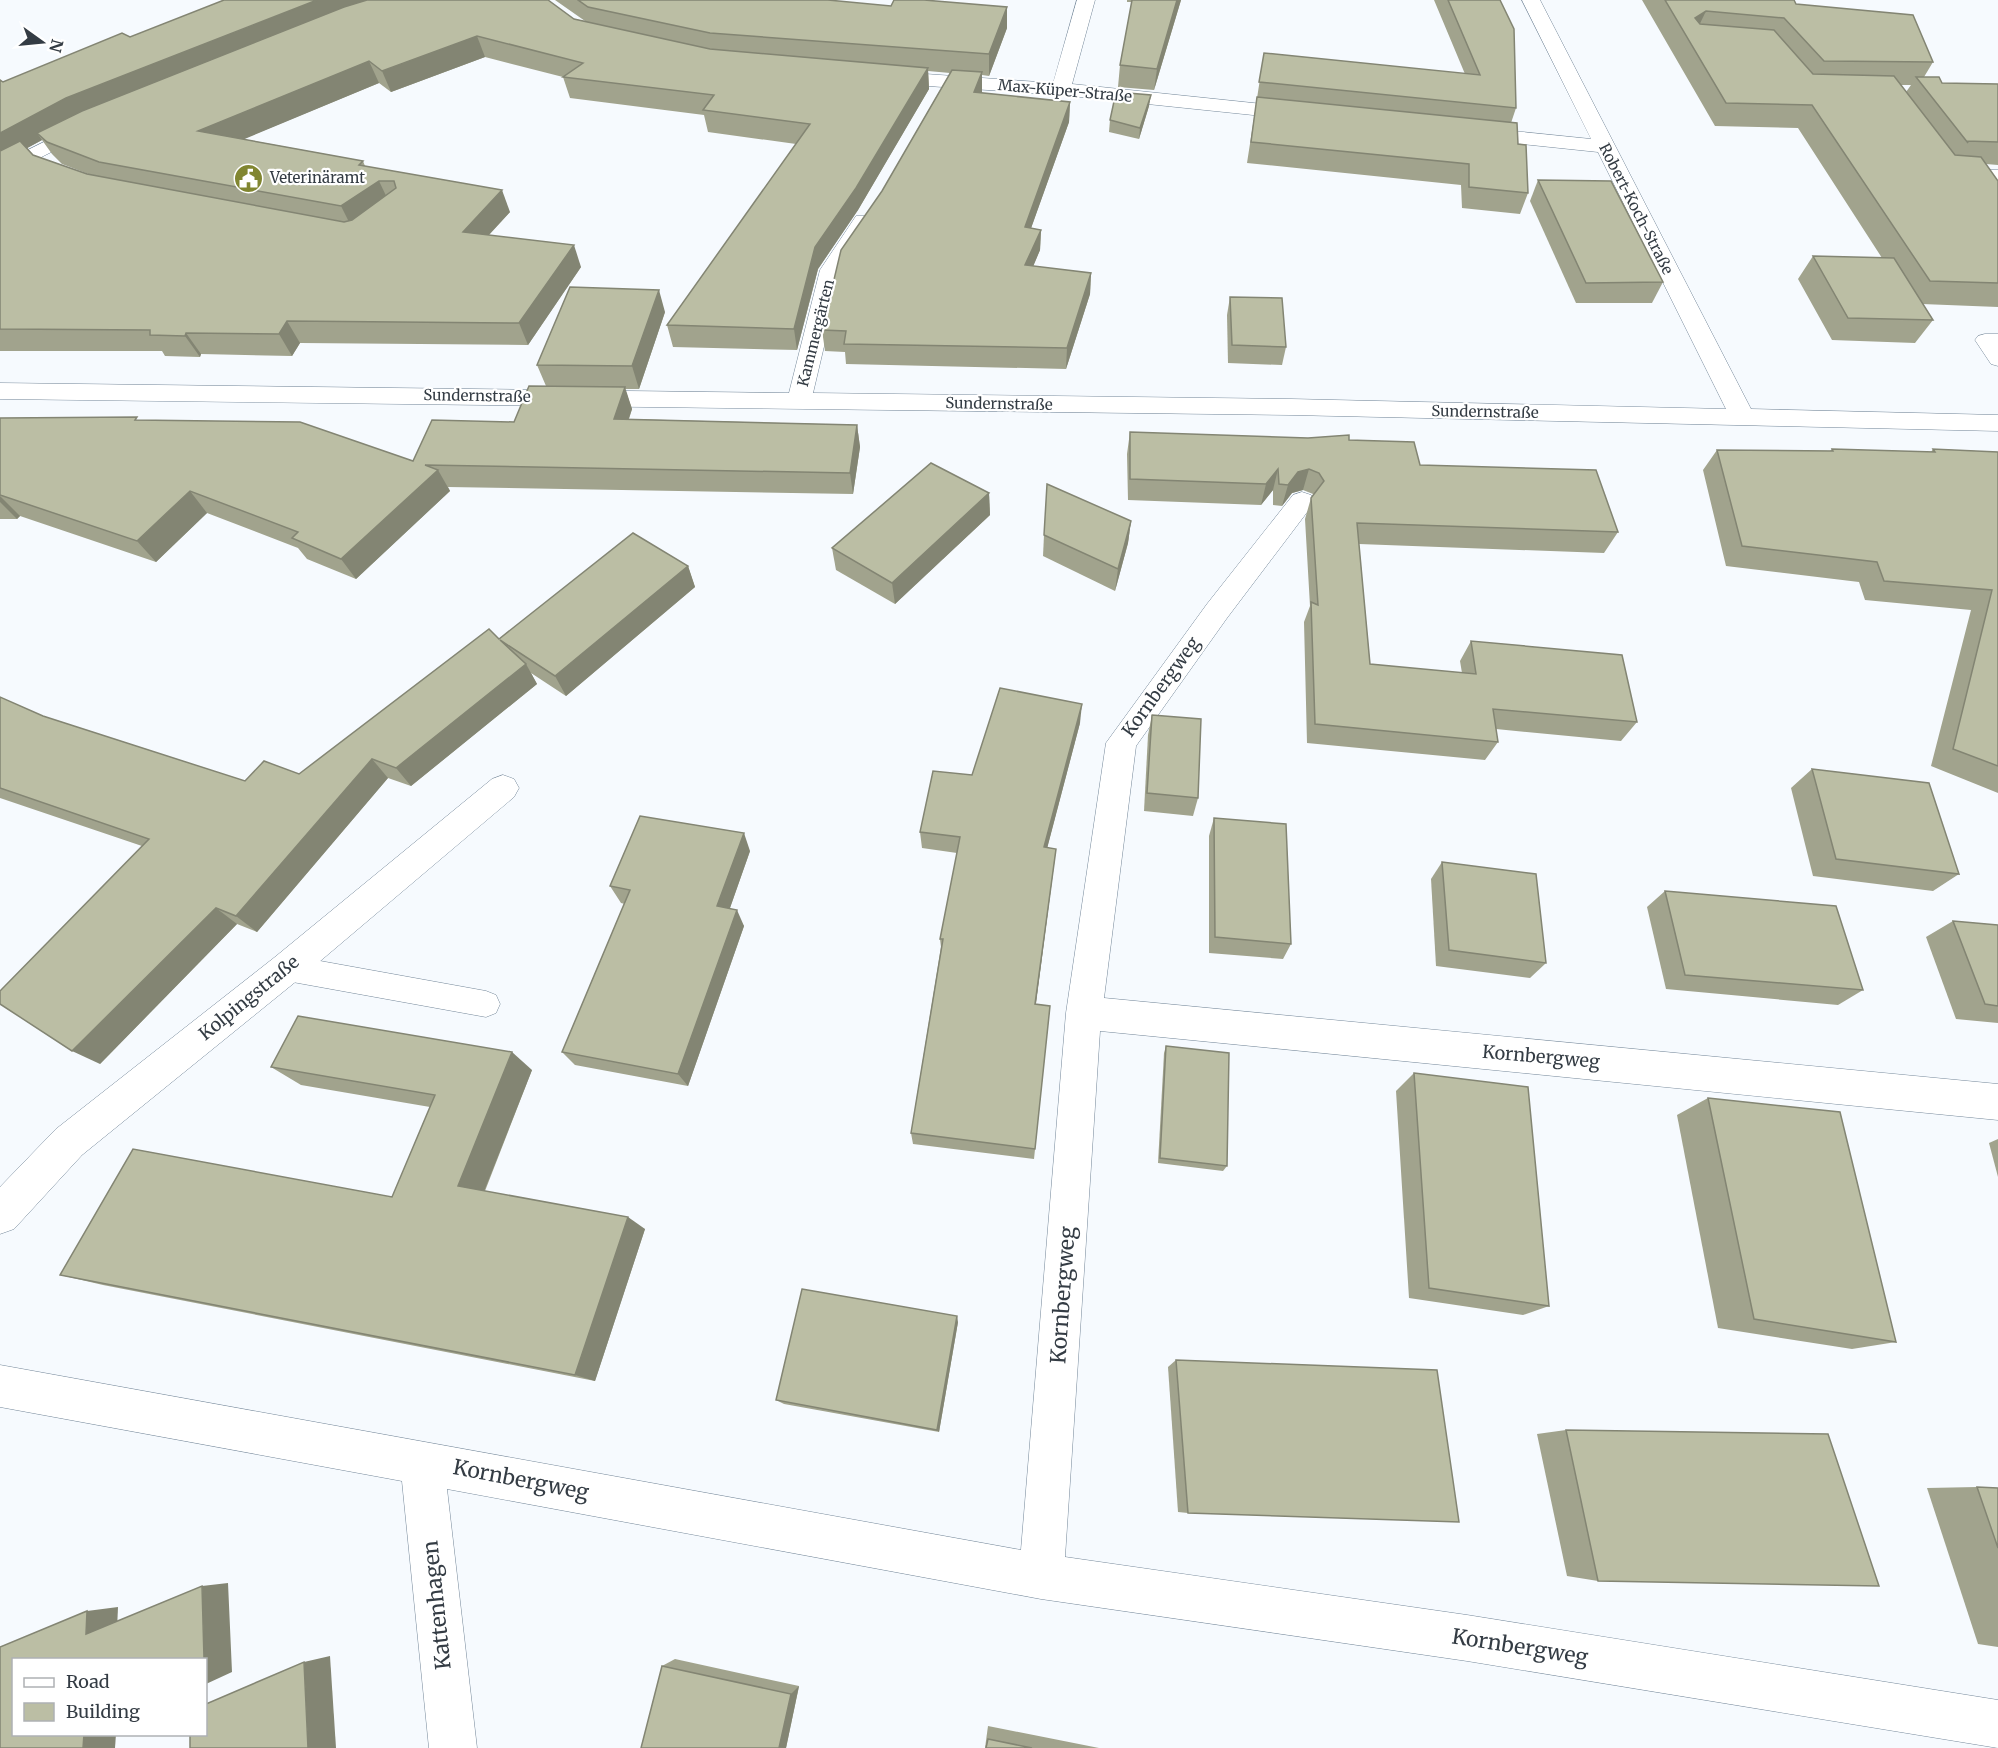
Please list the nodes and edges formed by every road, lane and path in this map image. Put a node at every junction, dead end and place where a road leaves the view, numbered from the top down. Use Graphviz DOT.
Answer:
graph roads {
  1 [pos="1086,0"];
  2 [pos="1531,0"];
  3 [pos="864,75"];
  4 [pos="945,82"];
  5 [pos="1061,89"];
  6 [pos="934,102"];
  7 [pos="1320,116"];
  8 [pos="98,122"];
  9 [pos="1450,130"];
  10 [pos="1603,146"];
  11 [pos="1940,164"];
  12 [pos="0,172"];
  13 [pos="1998,175"];
  14 [pos="877,201"];
  15 [pos="1998,340"];
  16 [pos="1998,360"];
  17 [pos="0,391"];
  18 [pos="799,400"];
  19 [pos="1743,418"];
  20 [pos="1998,423"];
  21 [pos="1302,501"];
  22 [pos="503,788"];
  23 [pos="287,968"];
  24 [pos="486,1004"];
  25 [pos="1084,1013"];
  26 [pos="1998,1102"];
  27 [pos="0,1215"];
  28 [pos="0,1386"];
  29 [pos="422,1461"];
  30 [pos="1041,1576"];
  31 [pos="1998,1724"];
  32 [pos="453,1748"];
  1 -- 5 [label="street"];
  2 -- 10 [label="street, Robert-Koch-Straße"];
  3 -- 4 [label="street, Max-Küper-Straße"];
  4 -- 5 [label="street, Max-Küper-Straße"];
  4 -- 6 [label="street"];
  5 -- 7 [label="street, Max-Küper-Straße"];
  8 -- 12 [label="street"];
  9 -- 10 [label="street"];
  10 -- 19 [label="street, Robert-Koch-Straße"];
  11 -- 13 [label="lane"];
  14 -- 18 [label="street, Kammergärten"];
  15 -- 16 [label="lane"];
  17 -- 18 [label="street, Sundernstraße"];
  18 -- 19 [label="street, Sundernstraße"];
  19 -- 20 [label="street, Sundernstraße"];
  21 -- 25 [label="street, Kornbergweg"];
  22 -- 23 [label="street, Kolpingstraße"];
  23 -- 24 [label="lane"];
  23 -- 27 [label="street, Kolpingstraße"];
  25 -- 26 [label="street, Kornbergweg"];
  25 -- 30 [label="street, Kornbergweg"];
  28 -- 29 [label="street, Kornbergweg"];
  29 -- 30 [label="street, Kornbergweg"];
  29 -- 32 [label="street, Kattenhagen"];
  30 -- 31 [label="street, Kornbergweg"];
}
